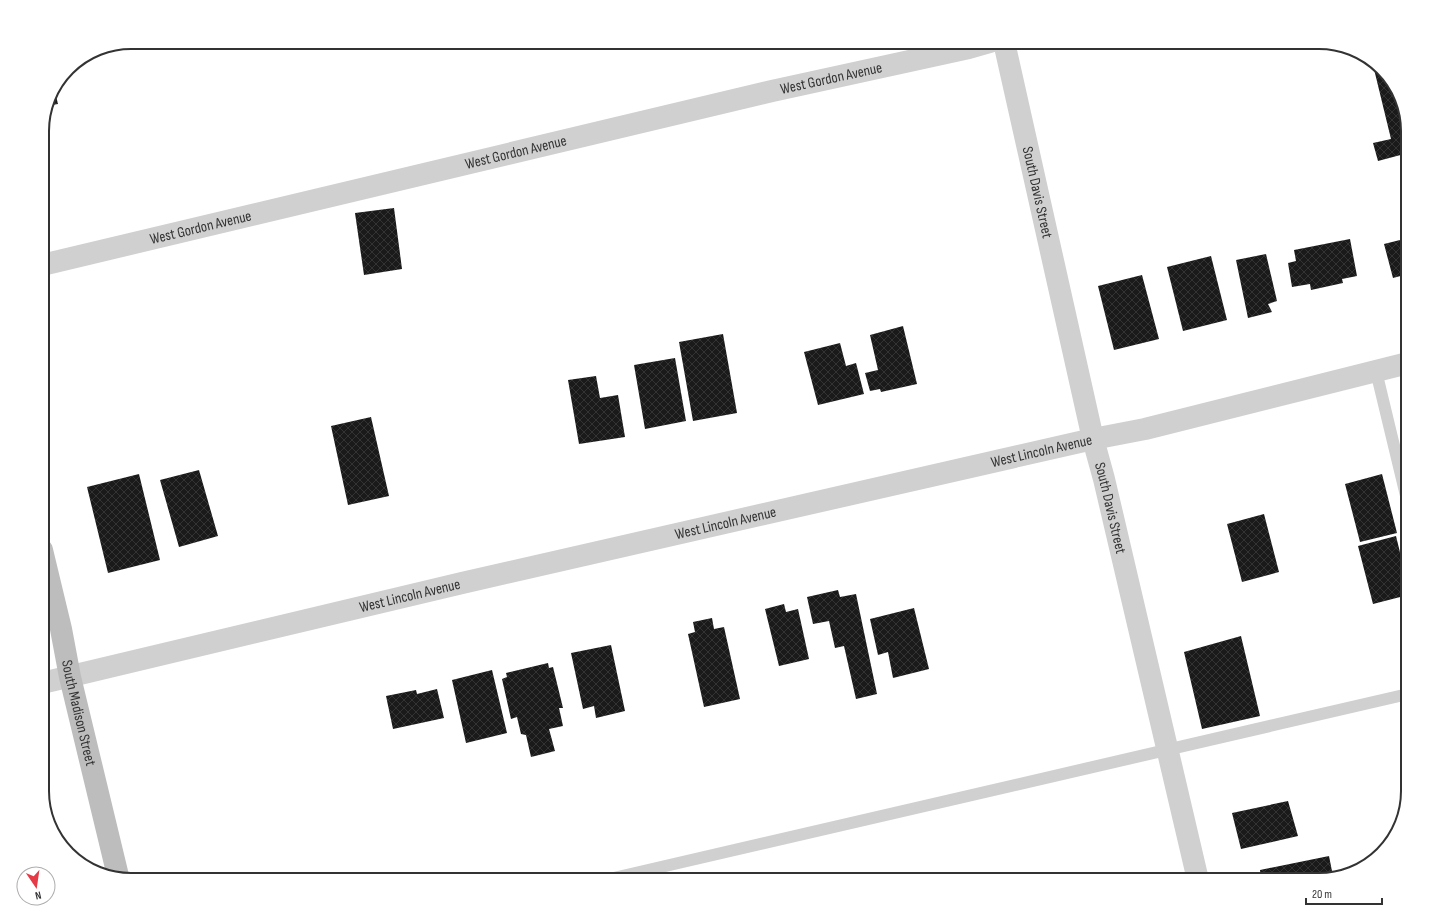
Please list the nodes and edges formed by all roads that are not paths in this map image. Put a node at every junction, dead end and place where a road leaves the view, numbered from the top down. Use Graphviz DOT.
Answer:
graph roads {
  1 [pos="964,49"];
  2 [pos="1006,49"];
  3 [pos="49,263"];
  4 [pos="1401,366"];
  5 [pos="1376,371"];
  6 [pos="1093,439"];
  7 [pos="1401,475"];
  8 [pos="49,579"];
  9 [pos="70,677"];
  10 [pos="49,682"];
  11 [pos="1401,696"];
  12 [pos="1168,749"];
  13 [pos="117,871"];
  14 [pos="635,873"];
  15 [pos="1196,873"];
  1 -- 3 [label="street, West Gordon Avenue"];
  2 -- 6 [label="street, South Davis Street"];
  4 -- 5 [label="street, West Lincoln Avenue"];
  5 -- 6 [label="street, West Lincoln Avenue"];
  5 -- 7 [label="lane"];
  6 -- 9 [label="street, West Lincoln Avenue"];
  6 -- 12 [label="street, South Davis Street"];
  8 -- 9 [label="main road, South Madison Street"];
  9 -- 10 [label="street, West Lincoln Avenue"];
  9 -- 13 [label="main road, South Madison Street"];
  11 -- 12 [label="lane"];
  12 -- 14 [label="lane"];
  12 -- 15 [label="street, South Davis Street"];
}
